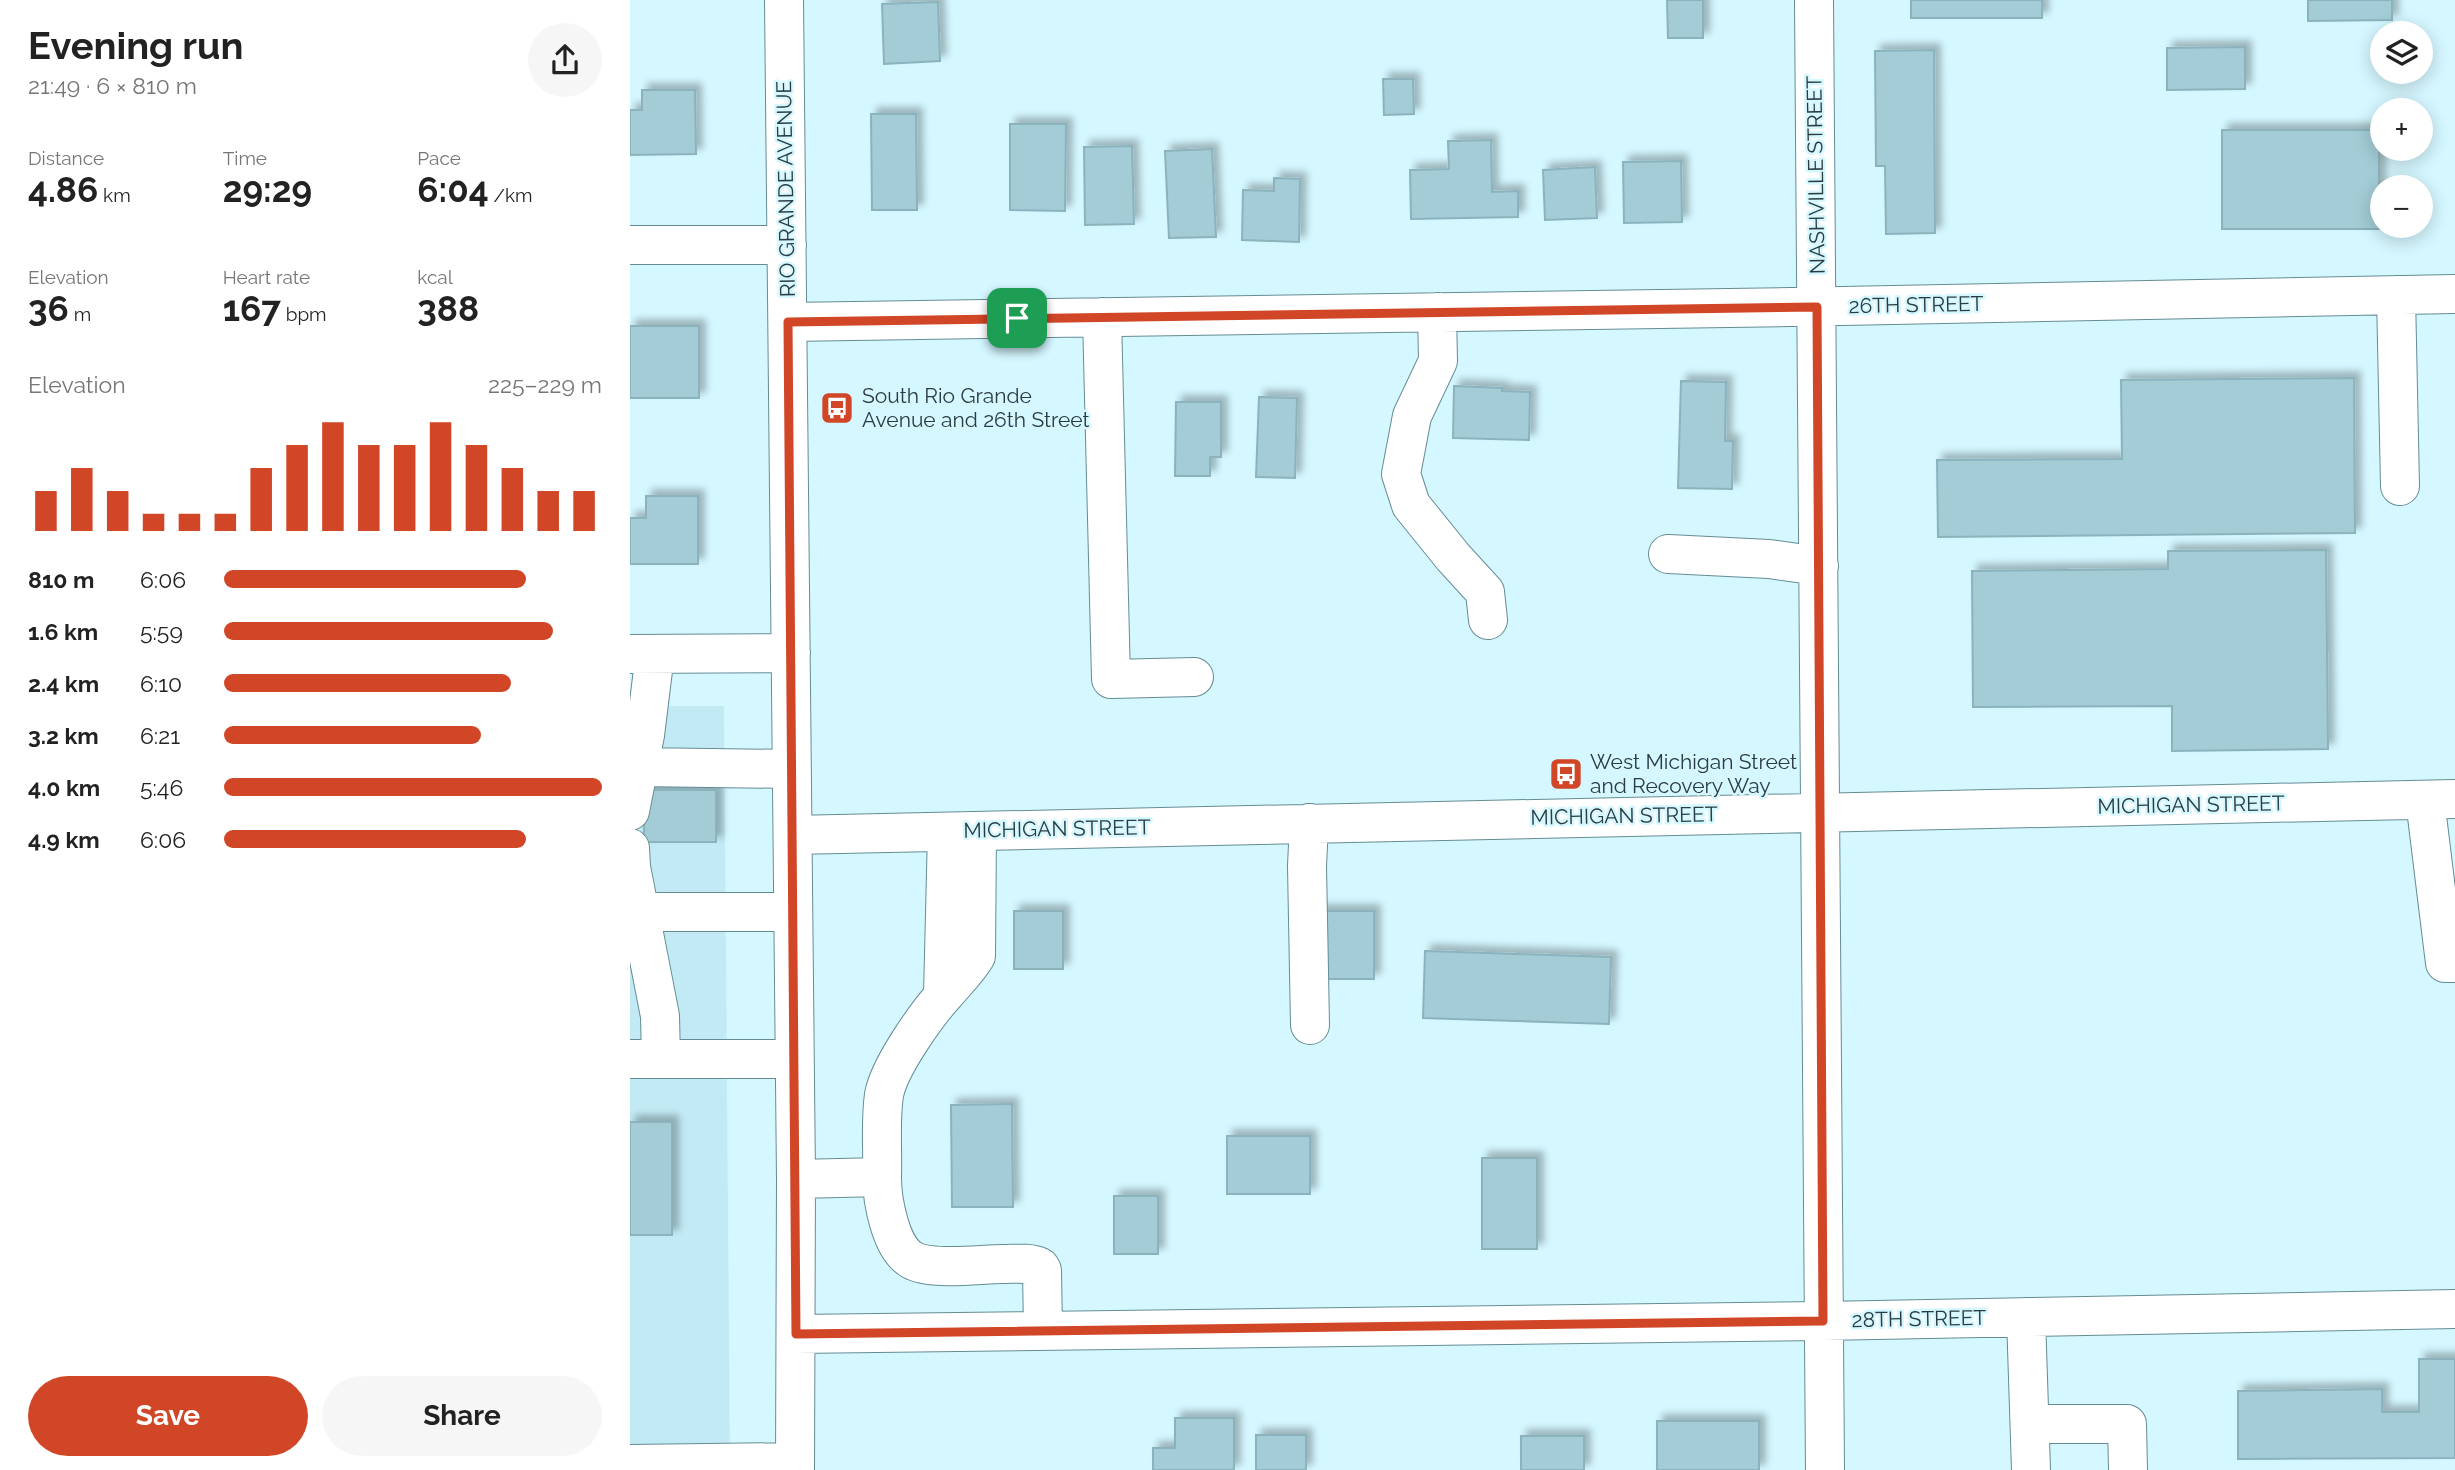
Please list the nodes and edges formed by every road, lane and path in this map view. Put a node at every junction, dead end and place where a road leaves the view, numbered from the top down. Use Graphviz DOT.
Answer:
graph roads {
  1 [pos="784,0"];
  2 [pos="1814,0"];
  3 [pos="787,244"];
  4 [pos="630,245"];
  5 [pos="2455,294"];
  6 [pos="2396,295"];
  7 [pos="1817,307"];
  8 [pos="1437,312"];
  9 [pos="1102,317"];
  10 [pos="788,322"];
  11 [pos="2400,486"];
  12 [pos="1668,554"];
  13 [pos="1819,566"];
  14 [pos="1488,620"];
  15 [pos="791,653"];
  16 [pos="643,654"];
  17 [pos="1194,677"];
  18 [pos="638,767"];
  19 [pos="792,769"];
  20 [pos="2440,800"];
  21 [pos="630,811"];
  22 [pos="1821,812"];
  23 [pos="1309,823"];
  24 [pos="962,832"];
  25 [pos="793,835"];
  26 [pos="630,848"];
  27 [pos="640,912"];
  28 [pos="793,912"];
  29 [pos="2455,963"];
  30 [pos="1310,1025"];
  31 [pos="646,1059"];
  32 [pos="793,1059"];
  33 [pos="882,1177"];
  34 [pos="796,1179"];
  35 [pos="2455,1309"];
  36 [pos="2026,1317"];
  37 [pos="1823,1321"];
  38 [pos="1043,1331"];
  39 [pos="796,1334"];
  40 [pos="2031,1424"];
  41 [pos="630,1464"];
  42 [pos="795,1466"];
  43 [pos="685,1467"];
  44 [pos="1825,1470"];
  45 [pos="2031,1470"];
  46 [pos="2129,1470"];
  1 -- 3 [label="street, RIO GRANDE AVENUE"];
  2 -- 7 [label="street, NASHVILLE STREET"];
  3 -- 4 [label="street"];
  3 -- 10 [label="street, RIO GRANDE AVENUE"];
  5 -- 6 [label="street, 26TH STREET"];
  6 -- 7 [label="street, 26TH STREET"];
  6 -- 11 [label="street"];
  7 -- 8 [label="street, 26TH STREET"];
  7 -- 13 [label="street, NASHVILLE STREET"];
  8 -- 9 [label="street, 26TH STREET"];
  8 -- 14 [label="street"];
  9 -- 10 [label="street, 26TH STREET"];
  9 -- 17 [label="street"];
  10 -- 15 [label="street, RIO GRANDE AVENUE"];
  12 -- 13 [label="street"];
  13 -- 22 [label="street, NASHVILLE STREET"];
  15 -- 16 [label="street"];
  15 -- 19 [label="street, RIO GRANDE AVENUE"];
  16 -- 18 [label="street"];
  18 -- 19 [label="street"];
  18 -- 21 [label="street"];
  19 -- 25 [label="street, RIO GRANDE AVENUE"];
  20 -- 22 [label="street, MICHIGAN STREET"];
  20 -- 29 [label="street"];
  22 -- 23 [label="street, MICHIGAN STREET"];
  22 -- 37 [label="street, NASHVILLE STREET"];
  23 -- 24 [label="street, MICHIGAN STREET"];
  23 -- 30 [label="street"];
  24 -- 25 [label="street, MICHIGAN STREET"];
  24 -- 33 [label="street"];
  25 -- 28 [label="street, RIO GRANDE AVENUE"];
  26 -- 27 [label="street"];
  27 -- 28 [label="street"];
  27 -- 31 [label="street"];
  28 -- 32 [label="street, RIO GRANDE AVENUE"];
  31 -- 32 [label="street"];
  32 -- 34 [label="street, RIO GRANDE AVENUE"];
  33 -- 34 [label="street"];
  33 -- 38 [label="street"];
  34 -- 39 [label="street, RIO GRANDE AVENUE"];
  35 -- 36 [label="street, 28TH STREET"];
  36 -- 37 [label="street, 28TH STREET"];
  36 -- 40 [label="street"];
  37 -- 38 [label="street, 28TH STREET"];
  37 -- 44 [label="street, NASHVILLE STREET"];
  38 -- 39 [label="street, 28TH STREET"];
  39 -- 42 [label="street, RIO GRANDE AVENUE"];
  40 -- 45 [label="street"];
  40 -- 46 [label="street"];
  41 -- 43 [label="street"];
  42 -- 43 [label="street"];
}
